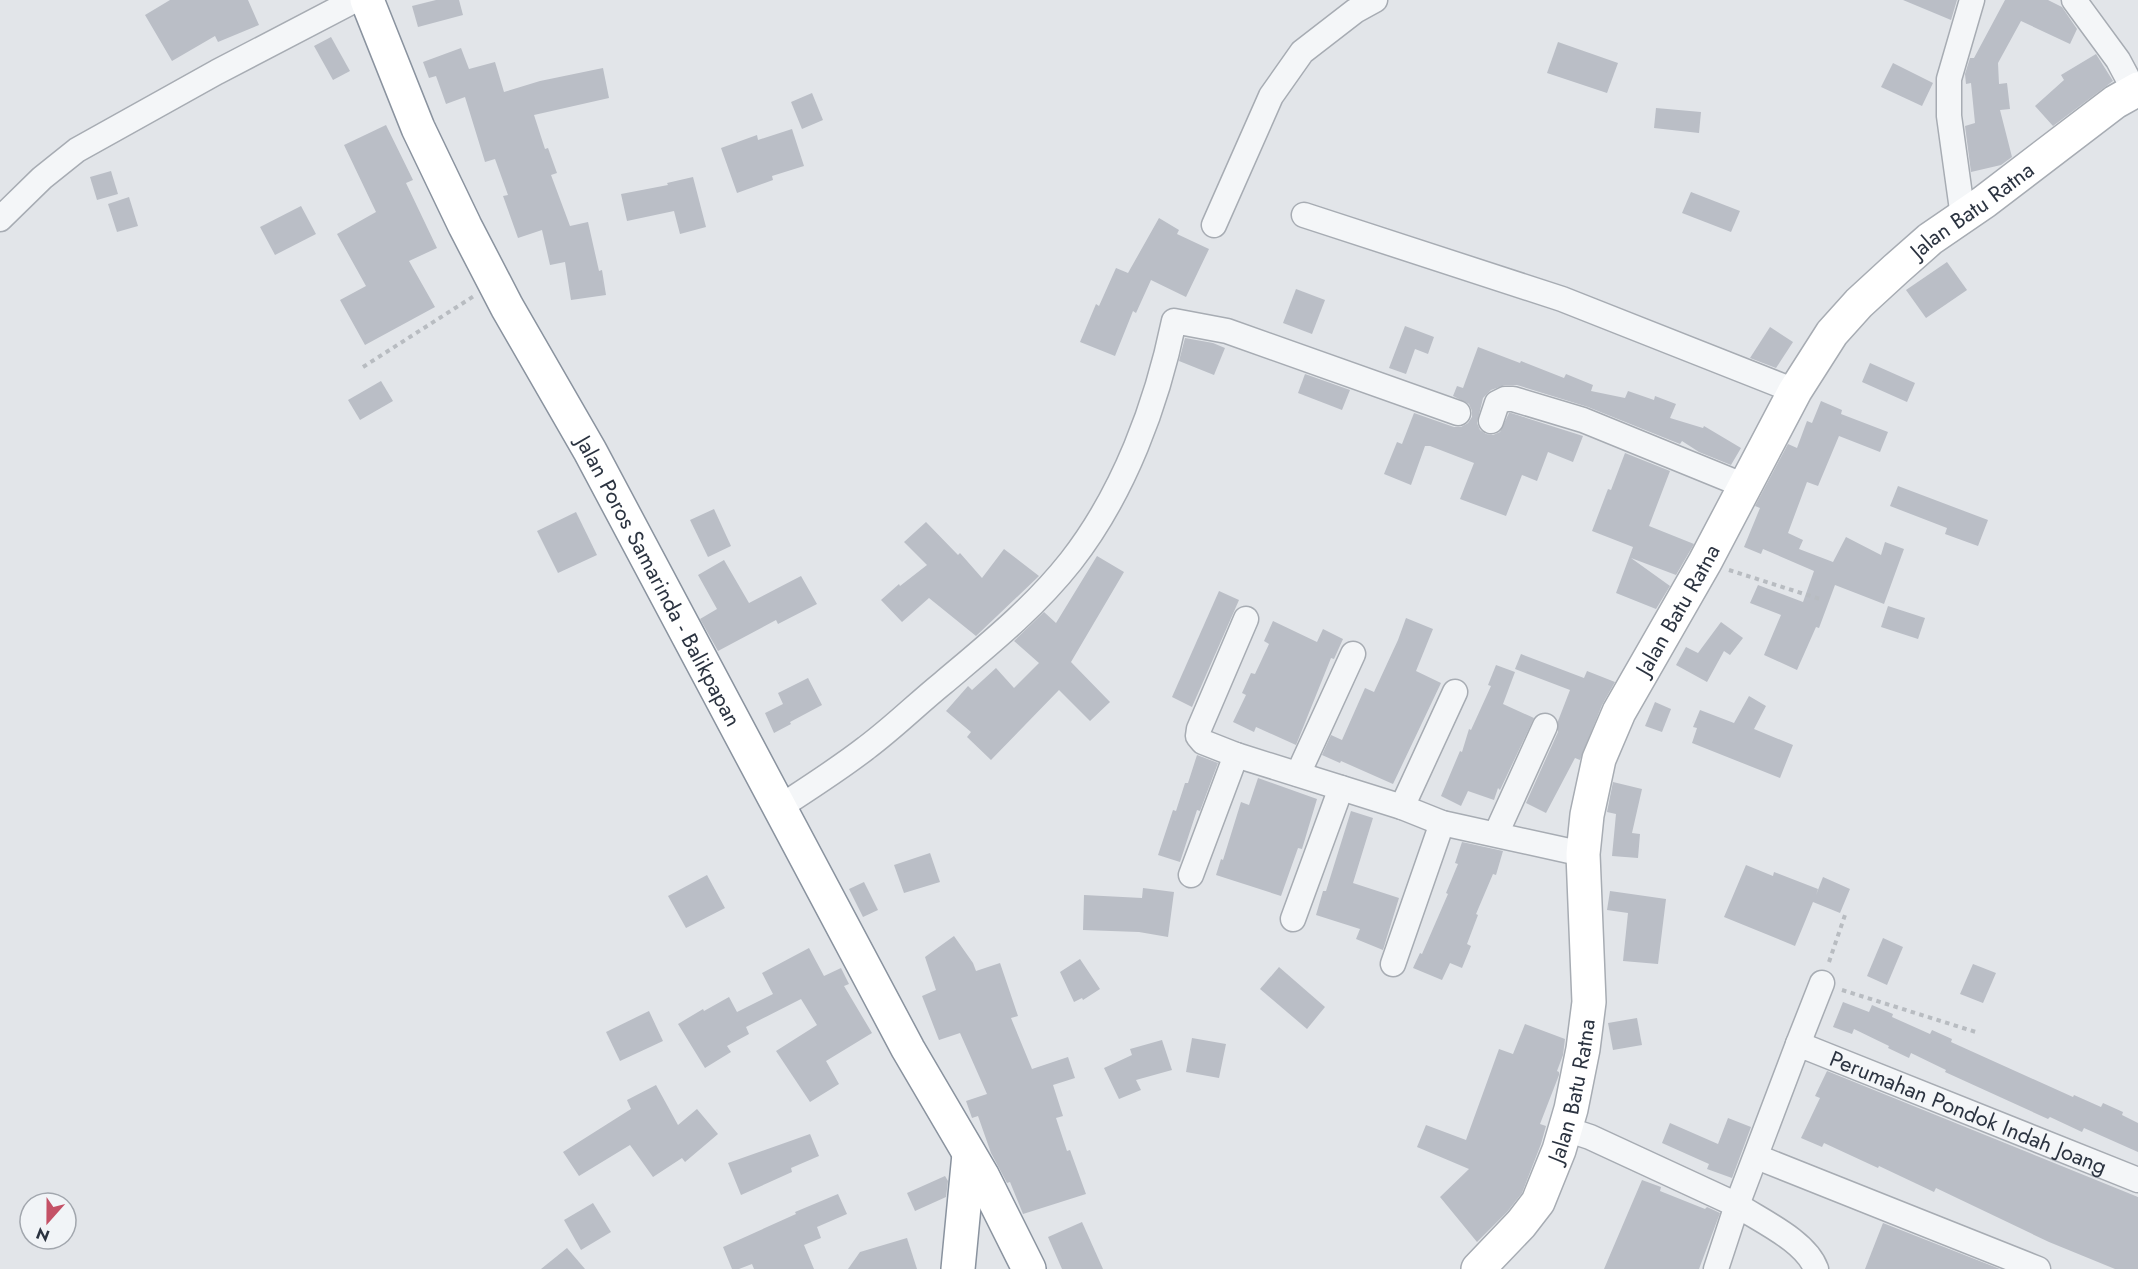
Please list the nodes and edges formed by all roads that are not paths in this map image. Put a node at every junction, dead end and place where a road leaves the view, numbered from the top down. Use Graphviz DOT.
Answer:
graph roads {
  1 [pos="355,0"];
  2 [pos="367,0"];
  3 [pos="1375,0"];
  4 [pos="1972,0"];
  5 [pos="2074,0"];
  6 [pos="2136,89"];
  7 [pos="1304,215"];
  8 [pos="1963,217"];
  9 [pos="0,219"];
  10 [pos="1214,225"];
  11 [pos="1795,391"];
  12 [pos="1458,413"];
  13 [pos="1491,421"];
  14 [pos="1745,486"];
  15 [pos="1246,619"];
  16 [pos="1353,654"];
  17 [pos="1455,692"];
  18 [pos="1545,726"];
  19 [pos="1236,755"];
  20 [pos="1298,774"];
  21 [pos="1341,788"];
  22 [pos="780,807"];
  23 [pos="1402,807"];
  24 [pos="1442,823"];
  25 [pos="1496,834"];
  26 [pos="1583,854"];
  27 [pos="1191,875"];
  28 [pos="1293,919"];
  29 [pos="1393,964"];
  30 [pos="1822,983"];
  31 [pos="1798,1044"];
  32 [pos="1566,1129"];
  33 [pos="969,1154"];
  34 [pos="1757,1157"];
  35 [pos="2138,1180"];
  36 [pos="1737,1205"];
  37 [pos="958,1269"];
  38 [pos="1029,1269"];
  39 [pos="1478,1269"];
  40 [pos="1716,1269"];
  41 [pos="1816,1269"];
  42 [pos="2038,1269"];
  1 -- 9 [label="street"];
  2 -- 22 [label="main road, Jalan Poros Samarinda - Balikpapan"];
  3 -- 10 [label="street"];
  4 -- 8 [label="street"];
  5 -- 6 [label="street"];
  6 -- 8 [label="main road, Jalan Batu Ratna"];
  7 -- 11 [label="street"];
  8 -- 11 [label="main road, Jalan Batu Ratna"];
  11 -- 14 [label="main road, Jalan Batu Ratna"];
  12 -- 22 [label="street"];
  13 -- 14 [label="street"];
  14 -- 26 [label="main road, Jalan Batu Ratna"];
  15 -- 19 [label="street"];
  16 -- 20 [label="street"];
  17 -- 23 [label="street"];
  18 -- 25 [label="street"];
  19 -- 20 [label="street"];
  19 -- 27 [label="street"];
  20 -- 21 [label="street"];
  21 -- 23 [label="street"];
  21 -- 28 [label="street"];
  22 -- 33 [label="main road, Jalan Poros Samarinda - Balikpapan"];
  23 -- 24 [label="street"];
  24 -- 25 [label="street"];
  24 -- 29 [label="street"];
  25 -- 26 [label="street"];
  26 -- 32 [label="main road, Jalan Batu Ratna"];
  30 -- 31 [label="street"];
  31 -- 34 [label="street"];
  31 -- 35 [label="street, Perumahan Pondok Indah Joang"];
  32 -- 36 [label="street"];
  32 -- 39 [label="main road, Jalan Batu Ratna"];
  33 -- 37 [label="main road"];
  33 -- 38 [label="main road, Jalan Poros Samarinda - Balikpapan"];
  34 -- 36 [label="street"];
  34 -- 42 [label="street"];
  36 -- 40 [label="street"];
  36 -- 41 [label="street"];
}
